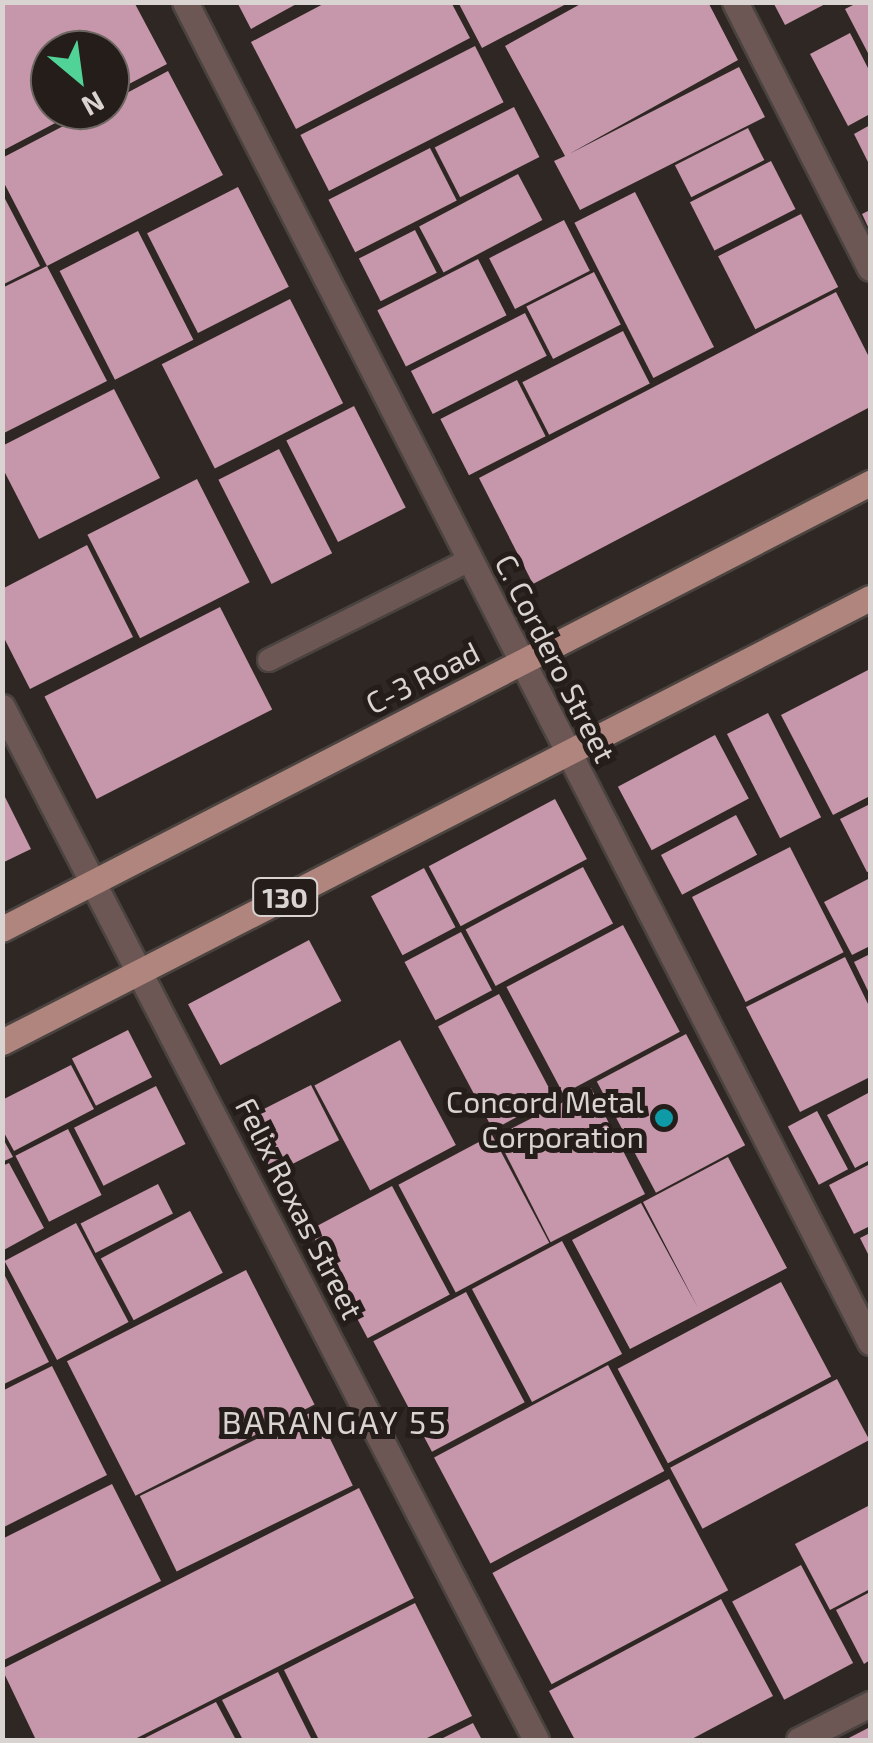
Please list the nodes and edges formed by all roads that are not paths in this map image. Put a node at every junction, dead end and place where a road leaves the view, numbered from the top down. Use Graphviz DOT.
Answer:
graph roads {
  1 [pos="185,2"];
  2 [pos="735,2"];
  3 [pos="870,268"];
  4 [pos="870,483"];
  5 [pos="470,560"];
  6 [pos="870,598"];
  7 [pos="269,660"];
  8 [pos="523,662"];
  9 [pos="2,707"];
  10 [pos="568,752"];
  11 [pos="93,883"];
  12 [pos="2,929"];
  13 [pos="142,971"];
  14 [pos="2,1042"];
  15 [pos="870,1342"];
  16 [pos="870,1704"];
  17 [pos="536,1740"];
  18 [pos="799,1740"];
  1 -- 5 [label="street, C. Cordero Street"];
  2 -- 3 [label="street"];
  4 -- 8 [label="main road, C-3 Road"];
  5 -- 7 [label="lane"];
  5 -- 8 [label="street, C. Cordero Street"];
  6 -- 10 [label="main road, 130"];
  8 -- 10 [label="street, C. Cordero Street"];
  8 -- 11 [label="main road, C-3 Road"];
  9 -- 11 [label="street, Felix Roxas Street"];
  10 -- 13 [label="main road, 130"];
  10 -- 15 [label="street, C. Cordero Street"];
  11 -- 12 [label="main road, C-3 Road"];
  11 -- 13 [label="street, Felix Roxas Street"];
  13 -- 14 [label="main road, 130"];
  13 -- 17 [label="street, Felix Roxas Street"];
  16 -- 18 [label="street"];
}
